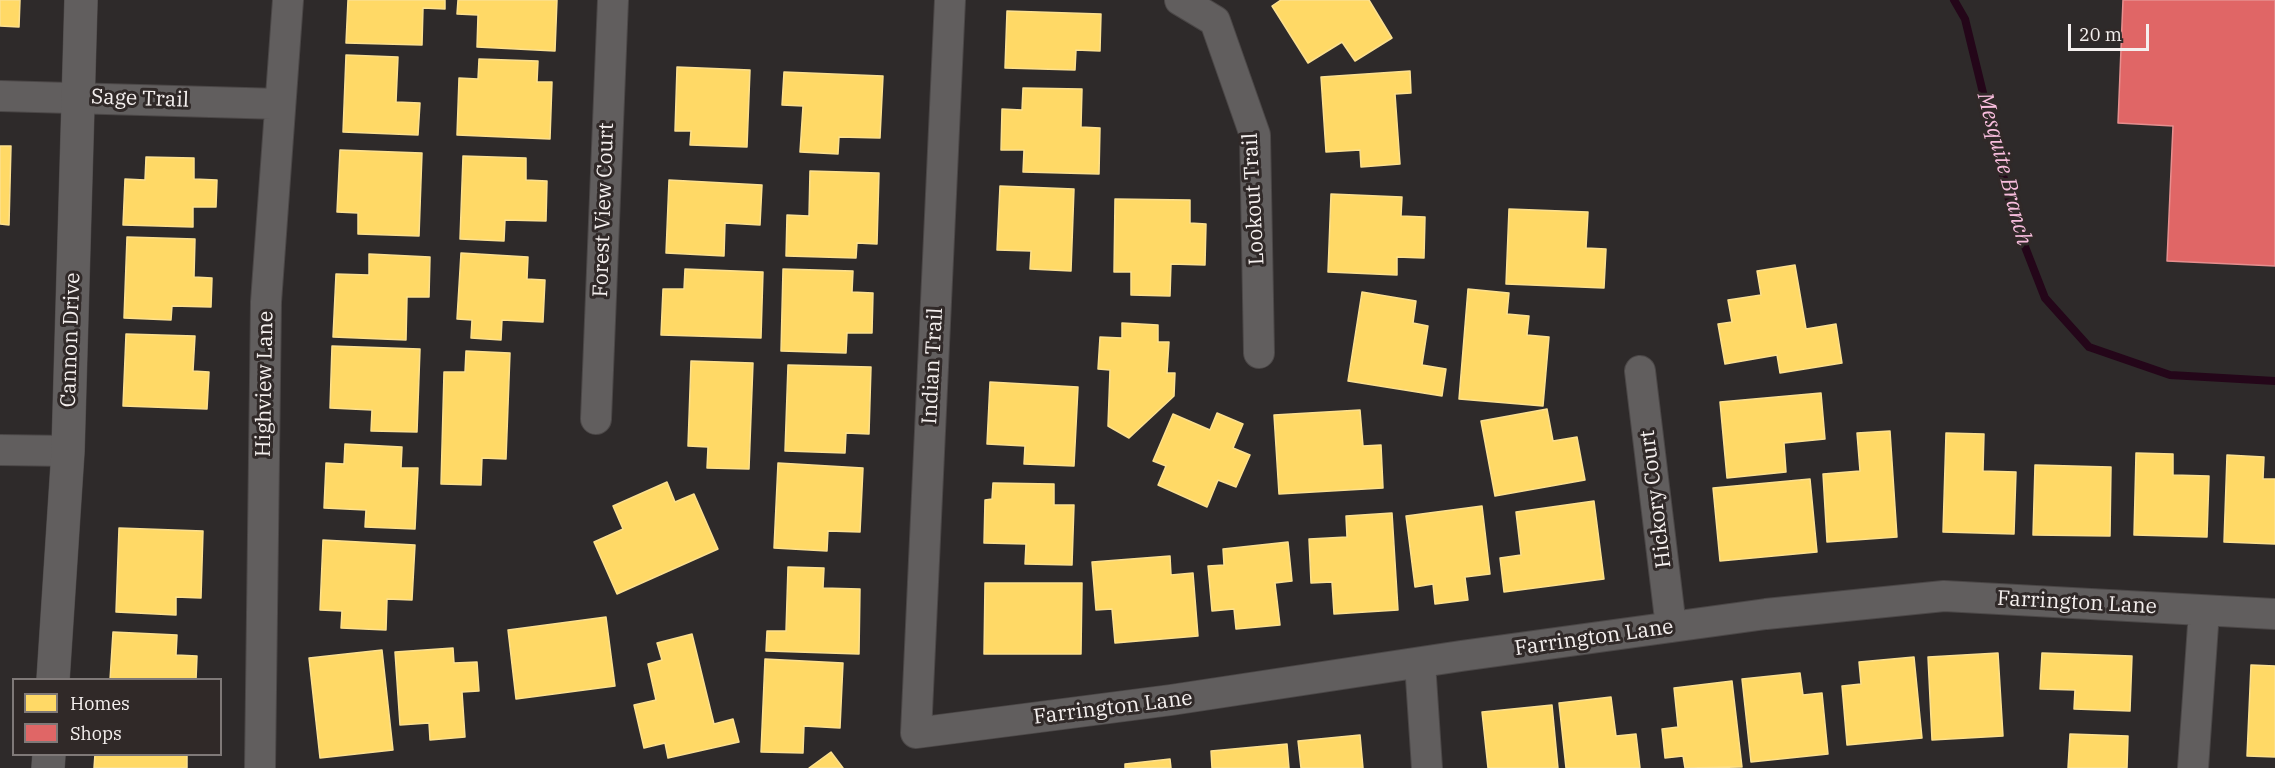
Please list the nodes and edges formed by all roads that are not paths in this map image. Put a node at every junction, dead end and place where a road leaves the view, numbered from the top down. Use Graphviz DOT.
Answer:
graph roads {
  1 [pos="81,0"];
  2 [pos="288,0"];
  3 [pos="613,0"];
  4 [pos="950,0"];
  5 [pos="1180,0"];
  6 [pos="0,96"];
  7 [pos="78,98"];
  8 [pos="280,104"];
  9 [pos="1259,353"];
  10 [pos="1640,371"];
  11 [pos="596,420"];
  12 [pos="0,450"];
  13 [pos="68,451"];
  14 [pos="2204,611"];
  15 [pos="2275,614"];
  16 [pos="1671,627"];
  17 [pos="1420,663"];
  18 [pos="53,678"];
  19 [pos="916,733"];
  20 [pos="260,768"];
  21 [pos="1427,768"];
  22 [pos="2193,768"];
  1 -- 7 [label="street, Cannon Drive"];
  2 -- 8 [label="street, Highview Lane"];
  3 -- 11 [label="street, Forest View Court"];
  4 -- 19 [label="street, Indian Trail"];
  5 -- 9 [label="street, Lookout Trail"];
  6 -- 7 [label="street, Sage Trail"];
  7 -- 8 [label="street, Sage Trail"];
  7 -- 13 [label="street, Cannon Drive"];
  8 -- 20 [label="street, Highview Lane"];
  10 -- 16 [label="street, Hickory Court"];
  12 -- 13 [label="street"];
  13 -- 18 [label="street, Cannon Drive"];
  14 -- 15 [label="street, Farrington Lane"];
  14 -- 16 [label="street, Farrington Lane"];
  14 -- 22 [label="street"];
  16 -- 17 [label="street, Farrington Lane"];
  17 -- 19 [label="street, Farrington Lane"];
  17 -- 21 [label="street"];
}
